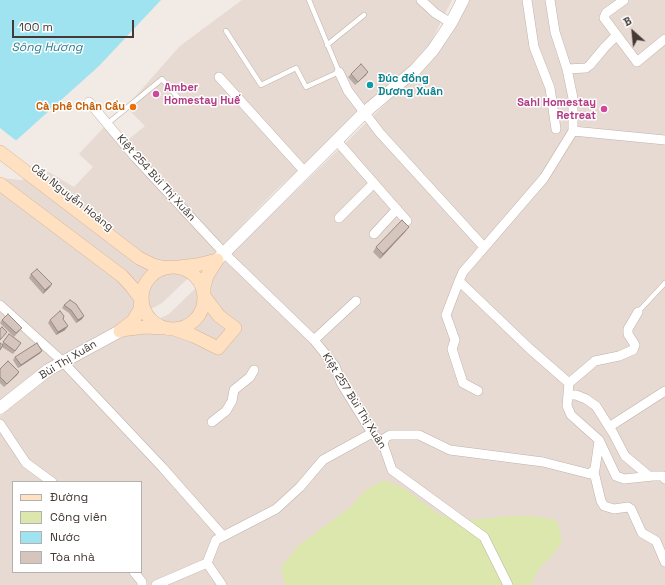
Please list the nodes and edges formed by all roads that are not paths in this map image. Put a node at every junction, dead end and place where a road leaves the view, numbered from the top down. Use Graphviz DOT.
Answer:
graph roads {
  1 [pos="309,0"];
  2 [pos="421,0"];
  3 [pos="463,0"];
  4 [pos="527,0"];
  5 [pos="550,0"];
  6 [pos="624,0"];
  7 [pos="364,15"];
  8 [pos="451,23"];
  9 [pos="226,31"];
  10 [pos="616,36"];
  11 [pos="665,40"];
  12 [pos="328,45"];
  13 [pos="567,69"];
  14 [pos="339,72"];
  15 [pos="219,77"];
  16 [pos="181,101"];
  17 [pos="88,102"];
  18 [pos="364,113"];
  19 [pos="107,124"];
  20 [pos="556,129"];
  21 [pos="573,131"];
  22 [pos="665,140"];
  23 [pos="337,141"];
  24 [pos="0,143"];
  25 [pos="0,152"];
  26 [pos="305,172"];
  27 [pos="374,183"];
  28 [pos="0,184"];
  29 [pos="57,191"];
  30 [pos="0,192"];
  31 [pos="397,209"];
  32 [pos="35,215"];
  33 [pos="339,218"];
  34 [pos="407,221"];
  35 [pos="374,234"];
  36 [pos="484,247"];
  37 [pos="220,256"];
  38 [pos="172,267"];
  39 [pos="459,281"];
  40 [pos="665,283"];
  41 [pos="204,296"];
  42 [pos="141,299"];
  43 [pos="356,301"];
  44 [pos="0,305"];
  45 [pos="638,312"];
  46 [pos="169,329"];
  47 [pos="120,331"];
  48 [pos="314,340"];
  49 [pos="62,361"];
  50 [pos="254,370"];
  51 [pos="569,383"];
  52 [pos="478,390"];
  53 [pos="665,391"];
  54 [pos="568,394"];
  55 [pos="0,408"];
  56 [pos="212,422"];
  57 [pos="0,424"];
  58 [pos="609,427"];
  59 [pos="372,433"];
  60 [pos="599,440"];
  61 [pos="383,444"];
  62 [pos="594,472"];
  63 [pos="649,476"];
  64 [pos="665,479"];
  65 [pos="51,481"];
  66 [pos="223,536"];
  67 [pos="665,562"];
  68 [pos="207,563"];
  69 [pos="135,573"];
  70 [pos="142,585"];
  71 [pos="156,585"];
  72 [pos="222,585"];
  73 [pos="508,585"];
  1 -- 12 [label="lane"];
  2 -- 8 [label="street"];
  3 -- 8 [label="street"];
  4 -- 20 [label="street"];
  5 -- 13 [label="street"];
  6 -- 10 [label="street"];
  7 -- 12 [label="lane"];
  8 -- 18 [label="street"];
  9 -- 14 [label="lane"];
  10 -- 11 [label="street"];
  10 -- 13 [label="street"];
  12 -- 14 [label="lane"];
  13 -- 21 [label="street"];
  14 -- 18 [label="street"];
  15 -- 26 [label="street"];
  16 -- 19 [label="lane"];
  17 -- 19 [label="street, Kiệt 254 Bùi Thị Xuân"];
  18 -- 23 [label="street"];
  18 -- 36 [label="street"];
  19 -- 37 [label="street, Kiệt 254 Bùi Thị Xuân"];
  21 -- 22 [label="street"];
  21 -- 36 [label="street"];
  23 -- 26 [label="street"];
  23 -- 27 [label="street"];
  24 -- 29 [label="main road, Cầu Nguyễn Hoàng"];
  25 -- 29 [label="main road, Cầu Nguyễn Hoàng"];
  26 -- 37 [label="street"];
  27 -- 31 [label="street"];
  27 -- 33 [label="street"];
  28 -- 32 [label="main road"];
  29 -- 38 [label="main road, Cầu Nguyễn Hoàng"];
  30 -- 32 [label="main road"];
  31 -- 34 [label="street"];
  31 -- 35 [label="street"];
  32 -- 42 [label="main road"];
  36 -- 39 [label="street"];
  37 -- 38 [label="main road"];
  37 -- 41 [label="main road"];
  37 -- 48 [label="street, Kiệt 257 Bùi Thị Xuân"];
  38 -- 41 [label="main road"];
  38 -- 42 [label="main road"];
  39 -- 51 [label="street"];
  39 -- 52 [label="street"];
  40 -- 45 [label="lane"];
  41 -- 46 [label="main road"];
  41 -- 46 [label="main road"];
  42 -- 46 [label="main road"];
  42 -- 47 [label="main road"];
  43 -- 48 [label="street"];
  44 -- 49 [label="street"];
  45 -- 51 [label="street"];
  46 -- 47 [label="main road"];
  47 -- 49 [label="street, Bùi Thị Xuân"];
  48 -- 59 [label="street, Kiệt 257 Bùi Thị Xuân"];
  49 -- 55 [label="street, Bùi Thị Xuân"];
  49 -- 66 [label="street"];
  50 -- 56 [label="street"];
  51 -- 54 [label="street"];
  53 -- 58 [label="street"];
  54 -- 58 [label="street"];
  54 -- 60 [label="street"];
  57 -- 65 [label="street"];
  58 -- 63 [label="street"];
  59 -- 61 [label="street, Kiệt 257 Bùi Thị Xuân"];
  59 -- 66 [label="street"];
  60 -- 62 [label="street"];
  60 -- 63 [label="street"];
  61 -- 62 [label="street"];
  61 -- 73 [label="street, Kiệt 257 Bùi Thị Xuân"];
  62 -- 67 [label="street"];
  63 -- 64 [label="street"];
  66 -- 68 [label="street"];
  68 -- 71 [label="street"];
  68 -- 72 [label="street"];
  69 -- 70 [label="street"];
}
